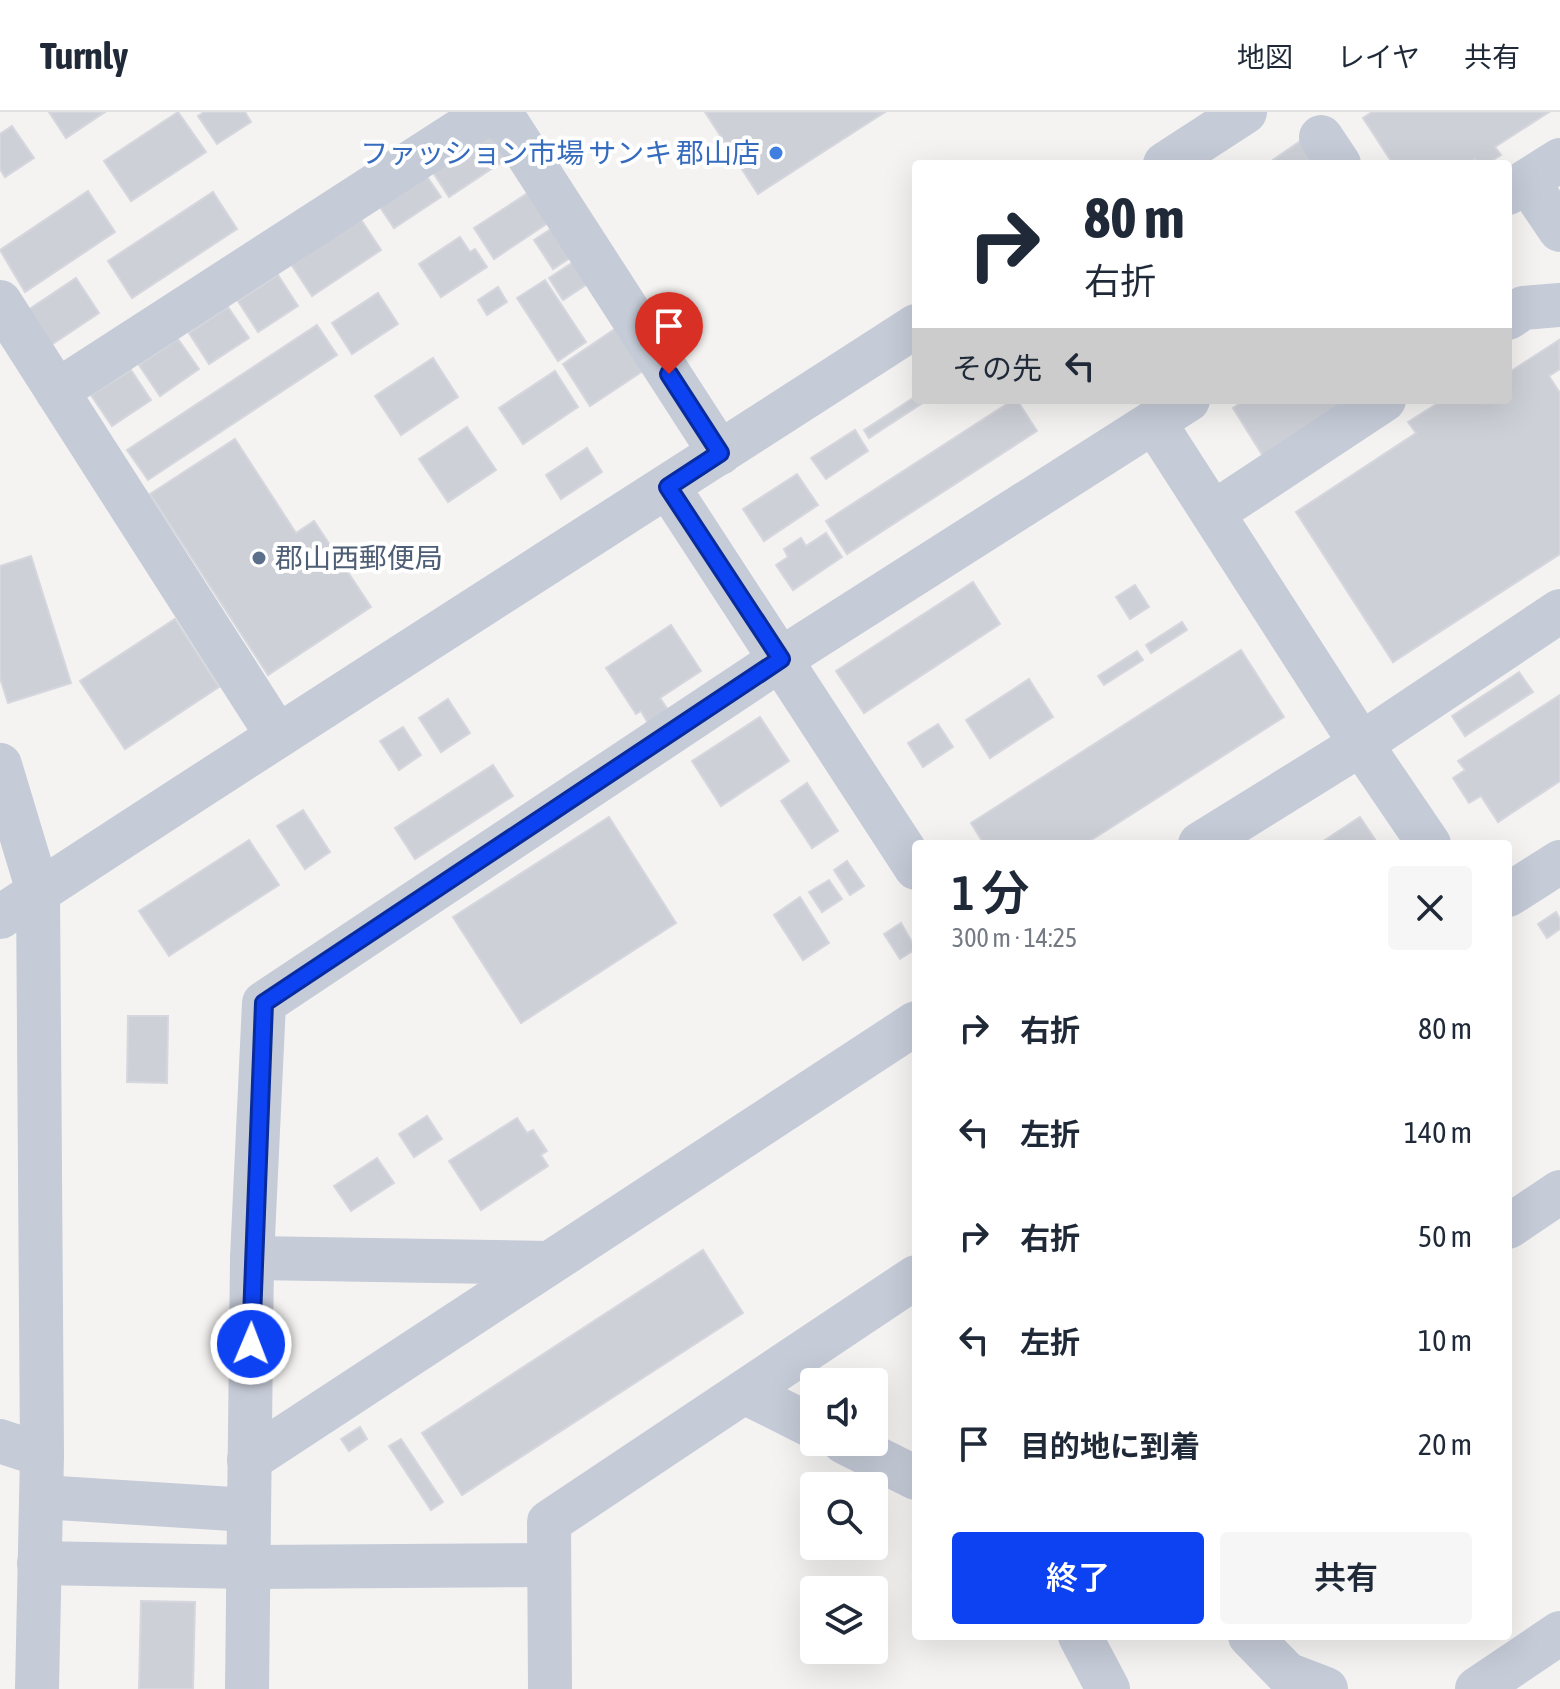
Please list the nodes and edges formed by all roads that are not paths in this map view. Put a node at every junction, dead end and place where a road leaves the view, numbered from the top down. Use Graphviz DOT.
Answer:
graph roads {
  1 [pos="489,112"];
  2 [pos="500,112"];
  3 [pos="1245,112"];
  4 [pos="1171,160"];
  5 [pos="1532,178"];
  6 [pos="1560,230"];
  7 [pos="0,302"];
  8 [pos="1560,305"];
  9 [pos="1512,315"];
  10 [pos="912,329"];
  11 [pos="57,391"];
  12 [pos="1378,404"];
  13 [pos="1171,411"];
  14 [pos="720,453"];
  15 [pos="668,487"];
  16 [pos="1213,513"];
  17 [pos="1560,611"];
  18 [pos="781,659"];
  19 [pos="277,735"];
  20 [pos="1361,744"];
  21 [pos="0,765"];
  22 [pos="1206,840"];
  23 [pos="1426,840"];
  24 [pos="912,862"];
  25 [pos="1560,862"];
  26 [pos="38,891"];
  27 [pos="1512,892"];
  28 [pos="0,917"];
  29 [pos="912,1026"];
  30 [pos="1560,1192"];
  31 [pos="1512,1224"];
  32 [pos="252,1258"];
  33 [pos="549,1263"];
  34 [pos="912,1280"];
  35 [pos="744,1392"];
  36 [pos="800,1420"];
  37 [pos="0,1441"];
  38 [pos="872,1456"];
  39 [pos="249,1460"];
  40 [pos="42,1476"];
  41 [pos="912,1476"];
  42 [pos="248,1510"];
  43 [pos="39,1563"];
  44 [pos="549,1565"];
  45 [pos="248,1567"];
  46 [pos="1560,1633"];
  47 [pos="1082,1640"];
  48 [pos="1254,1640"];
  49 [pos="37,1689"];
  50 [pos="247,1689"];
  51 [pos="550,1689"];
  52 [pos="1108,1689"];
  53 [pos="1326,1689"];
  54 [pos="1477,1689"];
  1 -- 11 [label="street"];
  2 -- 14 [label="street"];
  3 -- 4 [label="street"];
  5 -- 6 [label="street"];
  7 -- 11 [label="street"];
  8 -- 9 [label="street"];
  10 -- 14 [label="street"];
  11 -- 19 [label="street"];
  12 -- 16 [label="street"];
  13 -- 16 [label="street"];
  13 -- 18 [label="street"];
  14 -- 15 [label="street"];
  15 -- 18 [label="street"];
  15 -- 19 [label="street"];
  16 -- 20 [label="street"];
  17 -- 20 [label="street"];
  18 -- 24 [label="street"];
  18 -- 32 [label="street"];
  19 -- 26 [label="street"];
  20 -- 22 [label="street"];
  20 -- 23 [label="street"];
  21 -- 26 [label="street"];
  25 -- 27 [label="street"];
  26 -- 28 [label="street"];
  26 -- 40 [label="street"];
  29 -- 33 [label="street"];
  30 -- 31 [label="street"];
  32 -- 33 [label="street"];
  32 -- 39 [label="street"];
  33 -- 39 [label="street"];
  34 -- 35 [label="street"];
  35 -- 36 [label="street"];
  35 -- 44 [label="street"];
  37 -- 40 [label="street"];
  38 -- 41 [label="street"];
  39 -- 42 [label="street"];
  40 -- 42 [label="street"];
  40 -- 43 [label="street"];
  42 -- 45 [label="street"];
  43 -- 45 [label="street"];
  43 -- 49 [label="street"];
  44 -- 45 [label="street"];
  44 -- 51 [label="street"];
  45 -- 50 [label="street"];
  46 -- 54 [label="street"];
  47 -- 52 [label="street"];
  48 -- 53 [label="street"];
}
